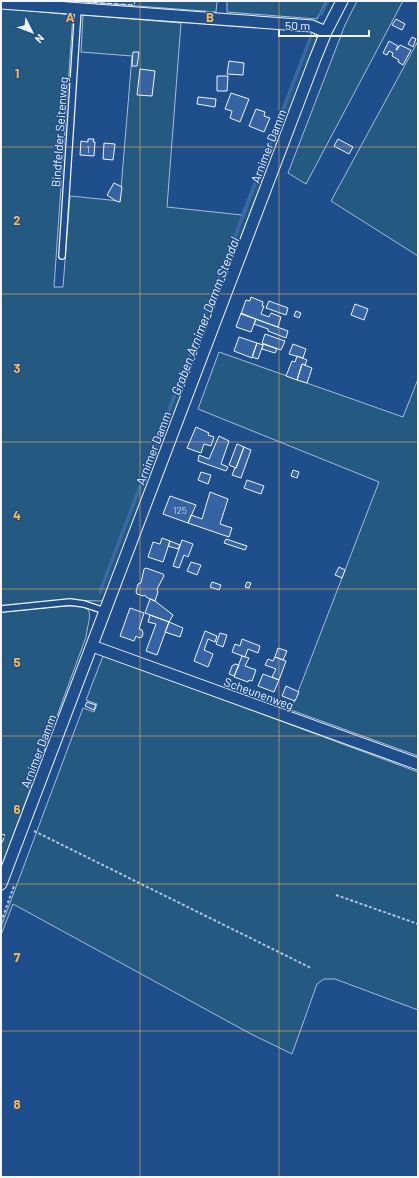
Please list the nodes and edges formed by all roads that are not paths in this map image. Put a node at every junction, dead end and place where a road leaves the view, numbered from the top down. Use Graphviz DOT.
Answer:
graph roads {
  1 [pos="342,1"];
  2 [pos="1,3"];
  3 [pos="78,9"];
  4 [pos="326,32"];
  5 [pos="62,256"];
  6 [pos="1,609"];
  7 [pos="105,611"];
  8 [pos="92,646"];
  9 [pos="418,764"];
  10 [pos="1,884"];
  1 -- 4 [label="street, Arnimer Damm"];
  2 -- 3 [label="street"];
  3 -- 4 [label="street"];
  3 -- 5 [label="lane, Bindfelder Seitenweg"];
  4 -- 7 [label="street, Arnimer Damm"];
  6 -- 7 [label="lane"];
  7 -- 8 [label="street, Arnimer Damm"];
  8 -- 9 [label="street, Scheunenweg"];
  8 -- 10 [label="street, Arnimer Damm"];
}
